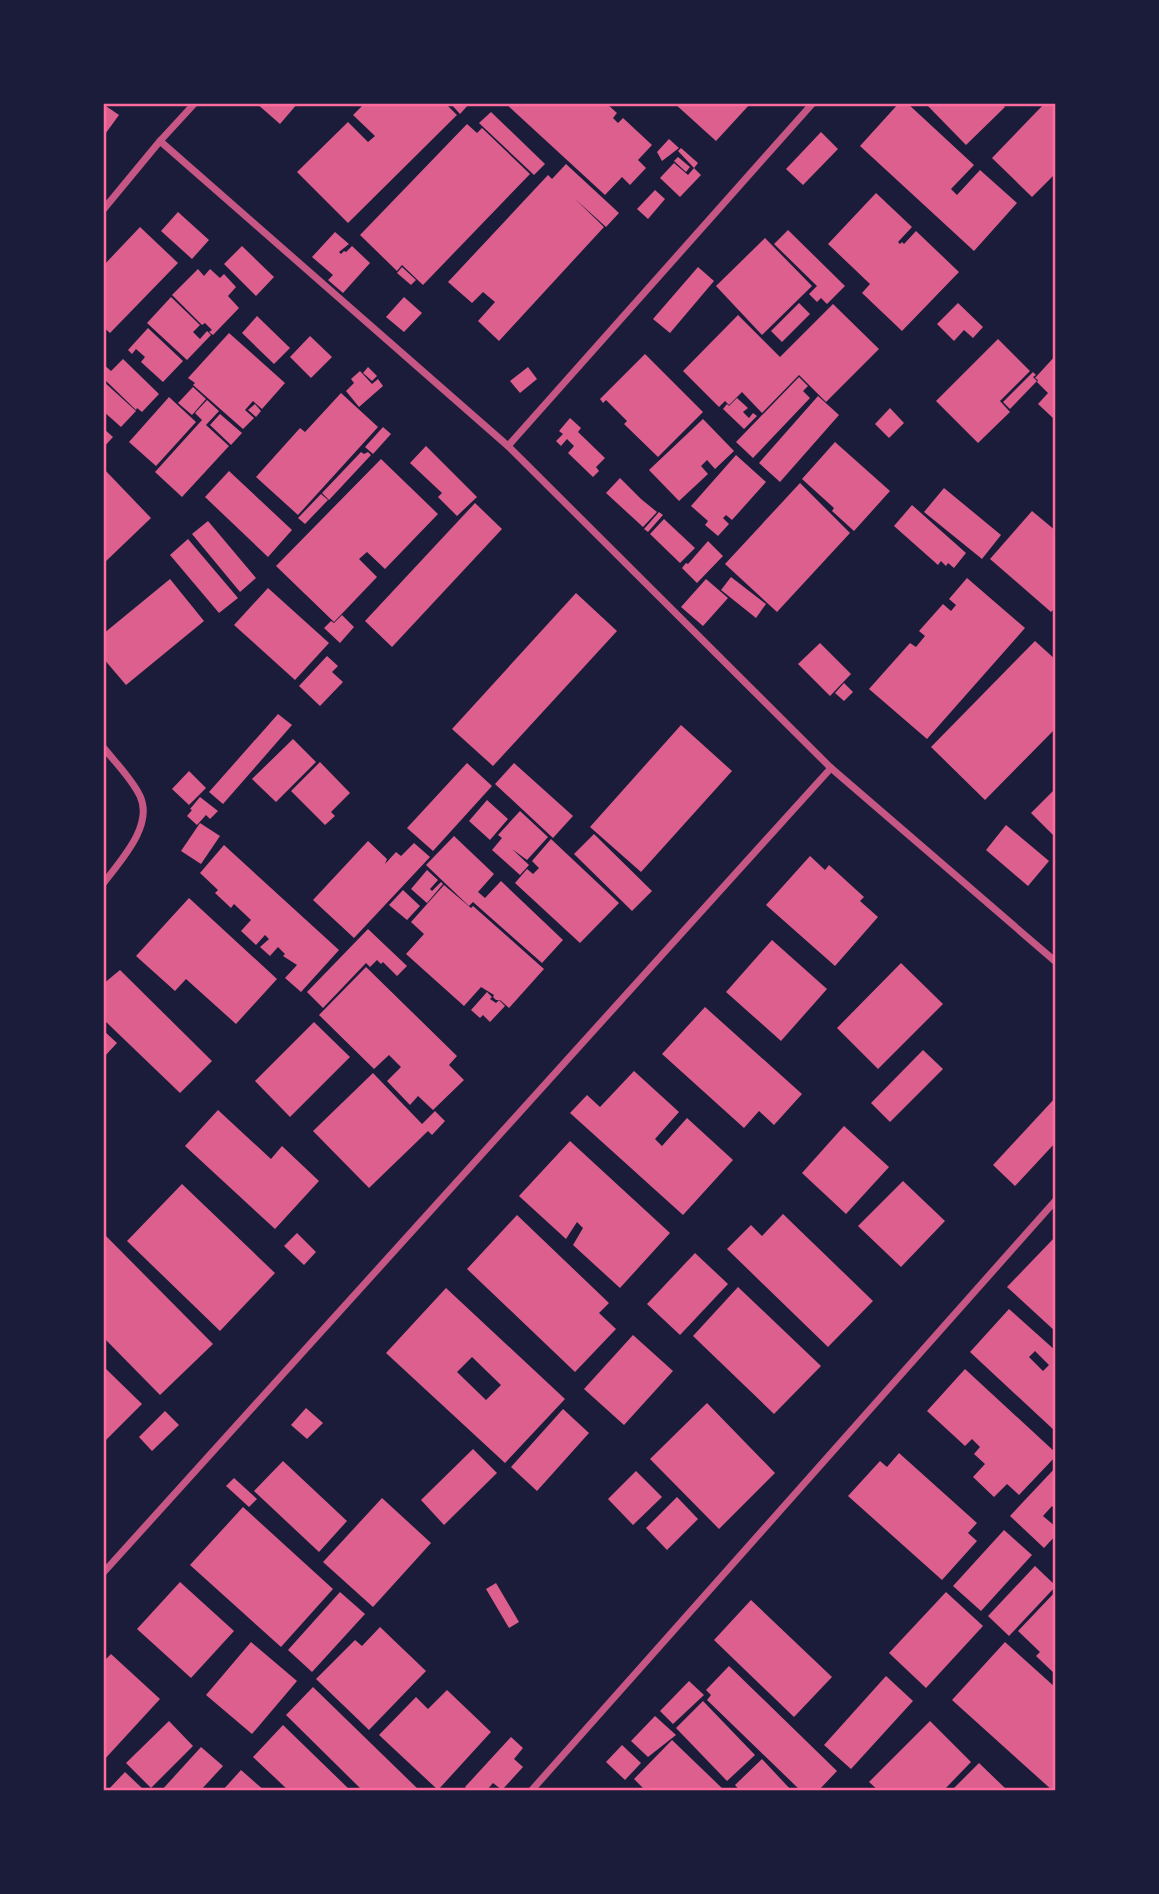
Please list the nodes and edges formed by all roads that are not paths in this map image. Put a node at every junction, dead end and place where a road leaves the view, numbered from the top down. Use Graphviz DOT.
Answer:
graph roads {
  1 [pos="195,103"];
  2 [pos="813,103"];
  3 [pos="160,141"];
  4 [pos="103,210"];
  5 [pos="508,446"];
  6 [pos="103,747"];
  7 [pos="831,768"];
  8 [pos="103,884"];
  9 [pos="1056,962"];
  10 [pos="1056,1200"];
  11 [pos="103,1573"];
  12 [pos="531,1791"];
  1 -- 3 [label="street"];
  2 -- 5 [label="street"];
  3 -- 4 [label="street"];
  3 -- 5 [label="street"];
  5 -- 7 [label="street"];
  6 -- 8 [label="street"];
  7 -- 9 [label="street"];
  7 -- 11 [label="street"];
  10 -- 12 [label="street"];
}
